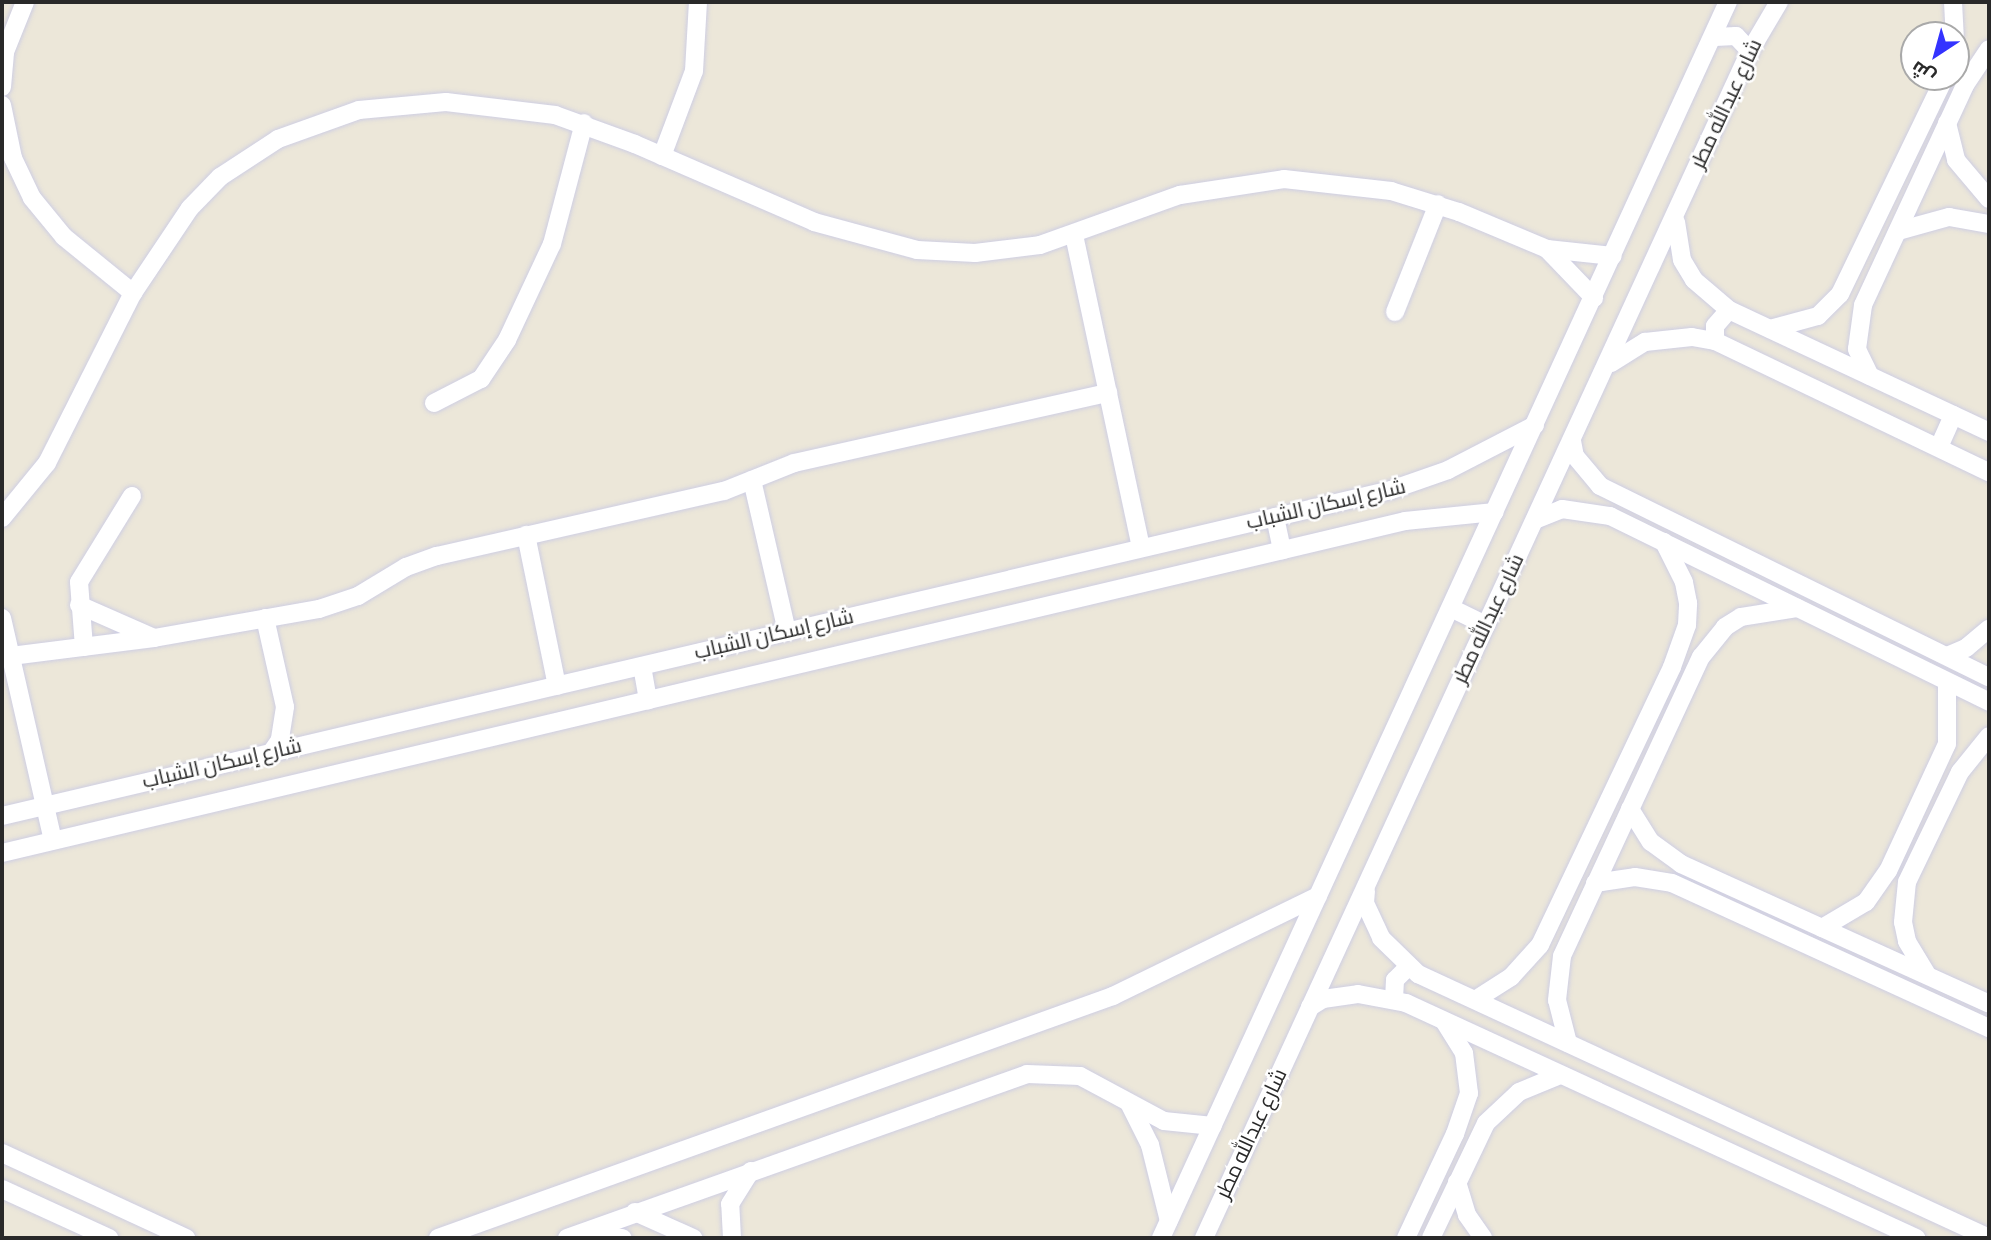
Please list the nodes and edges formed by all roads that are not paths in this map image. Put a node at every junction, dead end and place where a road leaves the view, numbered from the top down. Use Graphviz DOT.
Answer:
graph roads {
  1 [pos="25,2"];
  2 [pos="698,2"];
  3 [pos="1728,2"];
  4 [pos="1779,2"];
  5 [pos="1953,2"];
  6 [pos="1954,21"];
  7 [pos="1715,37"];
  8 [pos="1989,49"];
  9 [pos="1750,51"];
  10 [pos="1970,64"];
  11 [pos="2,87"];
  12 [pos="1938,91"];
  13 [pos="1957,91"];
  14 [pos="2,105"];
  15 [pos="584,123"];
  16 [pos="1947,123"];
  17 [pos="662,156"];
  18 [pos="1989,201"];
  19 [pos="1438,204"];
  20 [pos="1676,217"];
  21 [pos="1987,223"];
  22 [pos="1898,231"];
  23 [pos="1074,235"];
  24 [pos="1546,249"];
  25 [pos="1613,256"];
  26 [pos="133,293"];
  27 [pos="1840,294"];
  28 [pos="1594,298"];
  29 [pos="1863,305"];
  30 [pos="1729,310"];
  31 [pos="1395,312"];
  32 [pos="1769,329"];
  33 [pos="1715,341"];
  34 [pos="1608,365"];
  35 [pos="1870,376"];
  36 [pos="1108,393"];
  37 [pos="434,403"];
  38 [pos="1953,415"];
  39 [pos="1535,425"];
  40 [pos="1989,432"];
  41 [pos="1572,440"];
  42 [pos="1939,447"];
  43 [pos="1989,472"];
  44 [pos="752,480"];
  45 [pos="132,496"];
  46 [pos="1618,496"];
  47 [pos="1495,512"];
  48 [pos="1610,516"];
  49 [pos="1275,517"];
  50 [pos="2,518"];
  51 [pos="1535,520"];
  52 [pos="526,535"];
  53 [pos="1664,542"];
  54 [pos="1141,548"];
  55 [pos="1282,550"];
  56 [pos="79,606"];
  57 [pos="1451,608"];
  58 [pos="1797,608"];
  59 [pos="2,618"];
  60 [pos="265,618"];
  61 [pos="1486,625"];
  62 [pos="1989,629"];
  63 [pos="787,632"];
  64 [pos="154,638"];
  65 [pos="1912,639"];
  66 [pos="84,647"];
  67 [pos="10,656"];
  68 [pos="1947,656"];
  69 [pos="1902,659"];
  70 [pos="642,666"];
  71 [pos="1672,667"];
  72 [pos="1692,677"];
  73 [pos="1989,677"];
  74 [pos="1947,682"];
  75 [pos="557,685"];
  76 [pos="648,700"];
  77 [pos="1989,702"];
  78 [pos="1989,736"];
  79 [pos="271,753"];
  80 [pos="1940,763"];
  81 [pos="1960,772"];
  82 [pos="45,806"];
  83 [pos="1630,809"];
  84 [pos="2,816"];
  85 [pos="53,840"];
  86 [pos="2,853"];
  87 [pos="1681,864"];
  88 [pos="1888,872"];
  89 [pos="1907,882"];
  90 [pos="1595,883"];
  91 [pos="1672,883"];
  92 [pos="1367,885"];
  93 [pos="1318,895"];
  94 [pos="1551,925"];
  95 [pos="1822,928"];
  96 [pos="1571,933"];
  97 [pos="1408,967"];
  98 [pos="1928,976"];
  99 [pos="1394,999"];
  100 [pos="1475,1000"];
  101 [pos="1989,1004"];
  102 [pos="1310,1007"];
  103 [pos="1443,1020"];
  104 [pos="1989,1028"];
  105 [pos="1568,1043"];
  106 [pos="1560,1074"];
  107 [pos="1127,1100"];
  108 [pos="1465,1112"];
  109 [pos="1486,1123"];
  110 [pos="1213,1126"];
  111 [pos="1789,1146"];
  112 [pos="2,1153"];
  113 [pos="751,1171"];
  114 [pos="1777,1174"];
  115 [pos="1457,1182"];
  116 [pos="2,1189"];
  117 [pos="635,1212"];
  118 [pos="1169,1221"];
  119 [pos="575,1235"];
  120 [pos="109,1238"];
  121 [pos="186,1238"];
  122 [pos="438,1238"];
  123 [pos="623,1238"];
  124 [pos="693,1238"];
  125 [pos="732,1238"];
  126 [pos="1161,1238"];
  127 [pos="1204,1238"];
  128 [pos="1406,1238"];
  129 [pos="1431,1238"];
  130 [pos="1483,1238"];
  131 [pos="1916,1238"];
  132 [pos="1989,1238"];
  1 -- 11 [label="street"];
  2 -- 17 [label="street"];
  3 -- 7 [label="street, شارع عبدالله مطر"];
  4 -- 9 [label="street, شارع عبدالله مطر"];
  5 -- 6 [label="street"];
  7 -- 9 [label="street"];
  7 -- 25 [label="street, شارع عبدالله مطر"];
  8 -- 10 [label="street"];
  9 -- 20 [label="street, شارع عبدالله مطر"];
  12 -- 27 [label="street"];
  13 -- 16 [label="street"];
  14 -- 26 [label="street"];
  15 -- 17 [label="street"];
  15 -- 26 [label="street"];
  15 -- 37 [label="street"];
  16 -- 18 [label="street"];
  16 -- 22 [label="street"];
  17 -- 23 [label="street"];
  18 -- 21 [label="street"];
  19 -- 23 [label="street"];
  19 -- 24 [label="street"];
  19 -- 31 [label="street"];
  20 -- 30 [label="street"];
  20 -- 34 [label="street, شارع عبدالله مطر"];
  21 -- 22 [label="street"];
  22 -- 29 [label="street"];
  23 -- 36 [label="street"];
  24 -- 25 [label="street"];
  24 -- 28 [label="street"];
  25 -- 28 [label="street, شارع عبدالله مطر"];
  26 -- 50 [label="street"];
  27 -- 29 [label="street"];
  27 -- 32 [label="street"];
  28 -- 39 [label="street, شارع عبدالله مطر"];
  29 -- 35 [label="street"];
  30 -- 32 [label="street"];
  30 -- 33 [label="street"];
  32 -- 35 [label="street"];
  33 -- 34 [label="street"];
  33 -- 42 [label="street"];
  34 -- 41 [label="street, شارع عبدالله مطر"];
  35 -- 38 [label="street"];
  36 -- 44 [label="street"];
  36 -- 54 [label="street"];
  38 -- 40 [label="street"];
  38 -- 42 [label="street"];
  39 -- 47 [label="street, شارع عبدالله مطر"];
  39 -- 49 [label="street, شارع إسكان الشباب"];
  41 -- 46 [label="street"];
  41 -- 51 [label="street, شارع عبدالله مطر"];
  42 -- 43 [label="street"];
  44 -- 52 [label="street"];
  44 -- 63 [label="street"];
  45 -- 56 [label="street"];
  46 -- 48 [label="street"];
  46 -- 65 [label="street"];
  47 -- 55 [label="street, شارع إسكان الشباب"];
  47 -- 57 [label="street, شارع عبدالله مطر"];
  48 -- 51 [label="street"];
  48 -- 53 [label="street"];
  49 -- 54 [label="street, شارع إسكان الشباب"];
  49 -- 55 [label="street"];
  51 -- 61 [label="street, شارع عبدالله مطر"];
  52 -- 60 [label="street"];
  52 -- 75 [label="street"];
  53 -- 58 [label="street"];
  53 -- 71 [label="street"];
  54 -- 63 [label="street, شارع إسكان الشباب"];
  55 -- 76 [label="street, شارع إسكان الشباب"];
  56 -- 64 [label="street"];
  56 -- 66 [label="street"];
  57 -- 61 [label="street"];
  57 -- 93 [label="street, شارع عبدالله مطر"];
  58 -- 69 [label="street"];
  58 -- 72 [label="street"];
  59 -- 67 [label="street"];
  60 -- 64 [label="street"];
  60 -- 79 [label="street"];
  61 -- 92 [label="street, شارع عبدالله مطر"];
  62 -- 68 [label="street"];
  63 -- 70 [label="street, شارع إسكان الشباب"];
  64 -- 66 [label="street"];
  65 -- 68 [label="street"];
  65 -- 69 [label="street"];
  66 -- 67 [label="street"];
  67 -- 82 [label="street"];
  68 -- 73 [label="street"];
  69 -- 74 [label="street"];
  70 -- 75 [label="street, شارع إسكان الشباب"];
  70 -- 76 [label="street"];
  71 -- 72 [label="street"];
  71 -- 94 [label="street"];
  72 -- 83 [label="street"];
  74 -- 77 [label="street"];
  74 -- 80 [label="street"];
  75 -- 79 [label="street, شارع إسكان الشباب"];
  76 -- 85 [label="street, شارع إسكان الشباب"];
  78 -- 81 [label="street"];
  79 -- 82 [label="street, شارع إسكان الشباب"];
  80 -- 81 [label="street"];
  80 -- 88 [label="street"];
  81 -- 89 [label="street"];
  82 -- 84 [label="street, شارع إسكان الشباب"];
  82 -- 85 [label="street"];
  83 -- 87 [label="street"];
  83 -- 90 [label="street"];
  85 -- 86 [label="street, شارع إسكان الشباب"];
  87 -- 91 [label="street"];
  87 -- 95 [label="street"];
  88 -- 89 [label="street"];
  88 -- 95 [label="street"];
  89 -- 98 [label="street"];
  90 -- 91 [label="street"];
  90 -- 96 [label="street"];
  91 -- 104 [label="street"];
  92 -- 97 [label="street"];
  92 -- 102 [label="street, شارع عبدالله مطر"];
  93 -- 110 [label="street, شارع عبدالله مطر"];
  93 -- 122 [label="street"];
  94 -- 96 [label="street"];
  94 -- 100 [label="street"];
  95 -- 98 [label="street"];
  96 -- 105 [label="street"];
  97 -- 99 [label="street"];
  97 -- 100 [label="street"];
  98 -- 101 [label="street"];
  99 -- 102 [label="street"];
  99 -- 103 [label="street"];
  100 -- 105 [label="street"];
  102 -- 127 [label="street, شارع عبدالله مطر"];
  103 -- 106 [label="street"];
  103 -- 108 [label="street"];
  105 -- 111 [label="street"];
  106 -- 109 [label="street"];
  106 -- 114 [label="street"];
  107 -- 110 [label="street"];
  107 -- 113 [label="street"];
  107 -- 118 [label="street"];
  108 -- 109 [label="street"];
  108 -- 128 [label="street"];
  109 -- 115 [label="street"];
  110 -- 118 [label="street, شارع عبدالله مطر"];
  111 -- 114 [label="street"];
  111 -- 132 [label="street"];
  112 -- 121 [label="street"];
  113 -- 117 [label="street"];
  113 -- 125 [label="street"];
  114 -- 131 [label="street"];
  115 -- 129 [label="street"];
  115 -- 130 [label="street"];
  116 -- 120 [label="street"];
  117 -- 119 [label="street"];
  117 -- 124 [label="street"];
  118 -- 126 [label="street, شارع عبدالله مطر"];
  119 -- 123 [label="street"];
}
